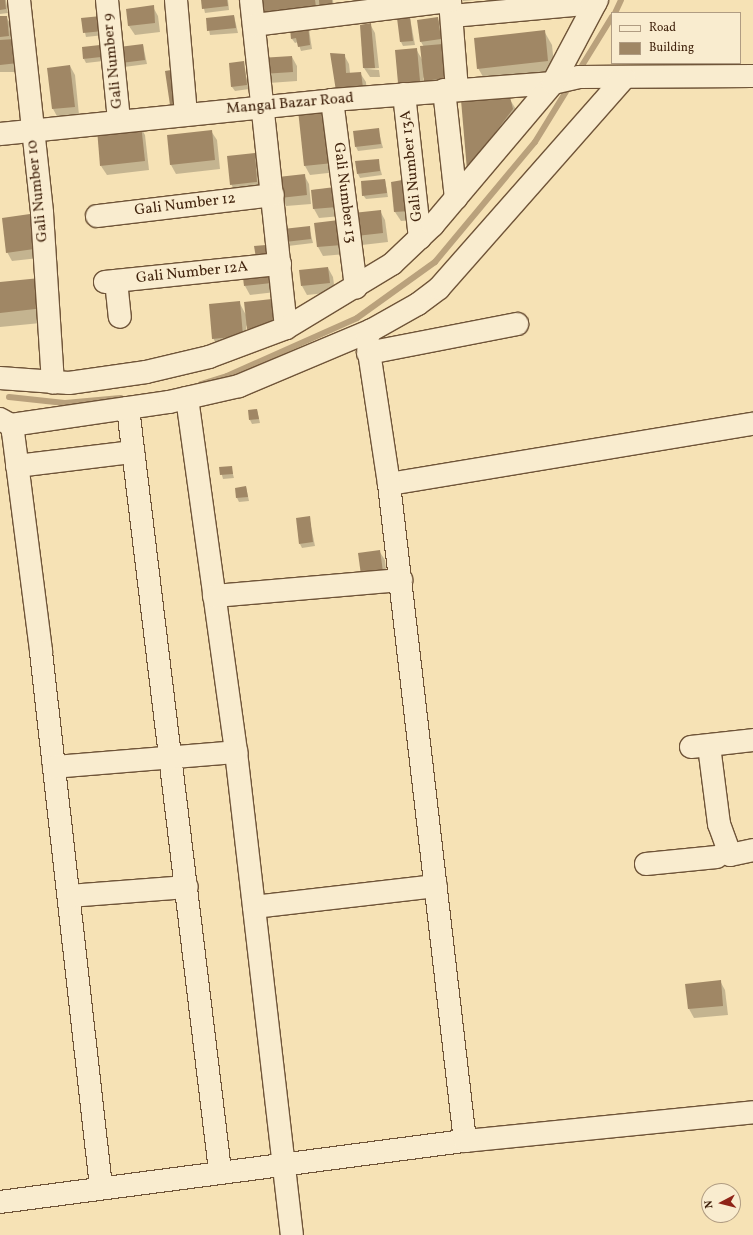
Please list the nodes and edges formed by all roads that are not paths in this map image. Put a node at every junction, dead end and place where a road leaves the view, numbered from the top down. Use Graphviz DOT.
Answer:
graph roads {
  1 [pos="19,0"];
  2 [pos="106,0"];
  3 [pos="176,0"];
  4 [pos="251,0"];
  5 [pos="596,1"];
  6 [pos="451,6"];
  7 [pos="254,25"];
  8 [pos="753,76"];
  9 [pos="614,78"];
  10 [pos="553,83"];
  11 [pos="450,90"];
  12 [pos="404,94"];
  13 [pos="332,100"];
  14 [pos="263,107"];
  15 [pos="186,114"];
  16 [pos="119,121"];
  17 [pos="32,130"];
  18 [pos="0,134"];
  19 [pos="273,195"];
  20 [pos="456,198"];
  21 [pos="97,216"];
  22 [pos="420,238"];
  23 [pos="280,264"];
  24 [pos="356,287"];
  25 [pos="120,317"];
  26 [pos="517,324"];
  27 [pos="286,328"];
  28 [pos="370,331"];
  29 [pos="368,353"];
  30 [pos="0,378"];
  31 [pos="53,383"];
  32 [pos="187,398"];
  33 [pos="128,408"];
  34 [pos="5,422"];
  35 [pos="753,424"];
  36 [pos="133,452"];
  37 [pos="17,466"];
  38 [pos="389,484"];
  39 [pos="400,580"];
  40 [pos="214,596"];
  41 [pos="753,740"];
  42 [pos="236,752"];
  43 [pos="171,758"];
  44 [pos="54,767"];
  45 [pos="753,850"];
  46 [pos="717,857"];
  47 [pos="646,864"];
  48 [pos="436,886"];
  49 [pos="187,887"];
  50 [pos="69,896"];
  51 [pos="254,908"];
  52 [pos="753,1112"];
  53 [pos="465,1141"];
  54 [pos="282,1163"];
  55 [pos="220,1171"];
  56 [pos="101,1187"];
  57 [pos="0,1202"];
  58 [pos="292,1235"];
  1 -- 17 [label="street, Gali Number 10"];
  2 -- 16 [label="street, Gali Number 9"];
  3 -- 15 [label="street"];
  4 -- 7 [label="street"];
  5 -- 6 [label="street"];
  5 -- 10 [label="street"];
  6 -- 7 [label="street"];
  6 -- 11 [label="street"];
  7 -- 14 [label="street"];
  8 -- 9 [label="street, Mangal Bazar Road"];
  9 -- 10 [label="street, Mangal Bazar Road"];
  9 -- 28 [label="street"];
  10 -- 11 [label="street, Mangal Bazar Road"];
  10 -- 20 [label="street"];
  11 -- 12 [label="street, Mangal Bazar Road"];
  11 -- 20 [label="street"];
  12 -- 13 [label="street, Mangal Bazar Road"];
  12 -- 22 [label="street, Gali Number 13A"];
  13 -- 14 [label="street, Mangal Bazar Road"];
  13 -- 24 [label="street, Gali Number 13"];
  14 -- 15 [label="street, Mangal Bazar Road"];
  14 -- 19 [label="street"];
  15 -- 16 [label="street, Mangal Bazar Road"];
  16 -- 17 [label="street, Mangal Bazar Road"];
  17 -- 18 [label="street, Mangal Bazar Road"];
  17 -- 31 [label="street, Gali Number 10"];
  19 -- 21 [label="street, Gali Number 12"];
  19 -- 23 [label="street"];
  20 -- 22 [label="street"];
  22 -- 24 [label="street"];
  23 -- 25 [label="street, Gali Number 12A"];
  23 -- 27 [label="street"];
  24 -- 27 [label="street"];
  26 -- 29 [label="street"];
  27 -- 31 [label="street"];
  28 -- 29 [label="street"];
  28 -- 32 [label="street"];
  29 -- 38 [label="street"];
  30 -- 31 [label="street"];
  32 -- 33 [label="street"];
  32 -- 40 [label="street"];
  33 -- 34 [label="street"];
  33 -- 36 [label="street"];
  34 -- 37 [label="street"];
  35 -- 38 [label="street"];
  36 -- 37 [label="street"];
  36 -- 43 [label="street"];
  37 -- 44 [label="street"];
  38 -- 39 [label="street"];
  39 -- 40 [label="street"];
  39 -- 48 [label="street"];
  40 -- 42 [label="street"];
  41 -- 45 [label="street"];
  42 -- 43 [label="street"];
  42 -- 51 [label="street"];
  43 -- 44 [label="street"];
  43 -- 49 [label="street"];
  44 -- 50 [label="street"];
  46 -- 47 [label="street"];
  48 -- 51 [label="street"];
  48 -- 53 [label="street"];
  49 -- 50 [label="street"];
  49 -- 55 [label="street"];
  50 -- 56 [label="street"];
  51 -- 54 [label="street"];
  52 -- 53 [label="street"];
  53 -- 54 [label="street"];
  54 -- 55 [label="street"];
  54 -- 58 [label="street"];
  55 -- 56 [label="street"];
  56 -- 57 [label="street"];
}
